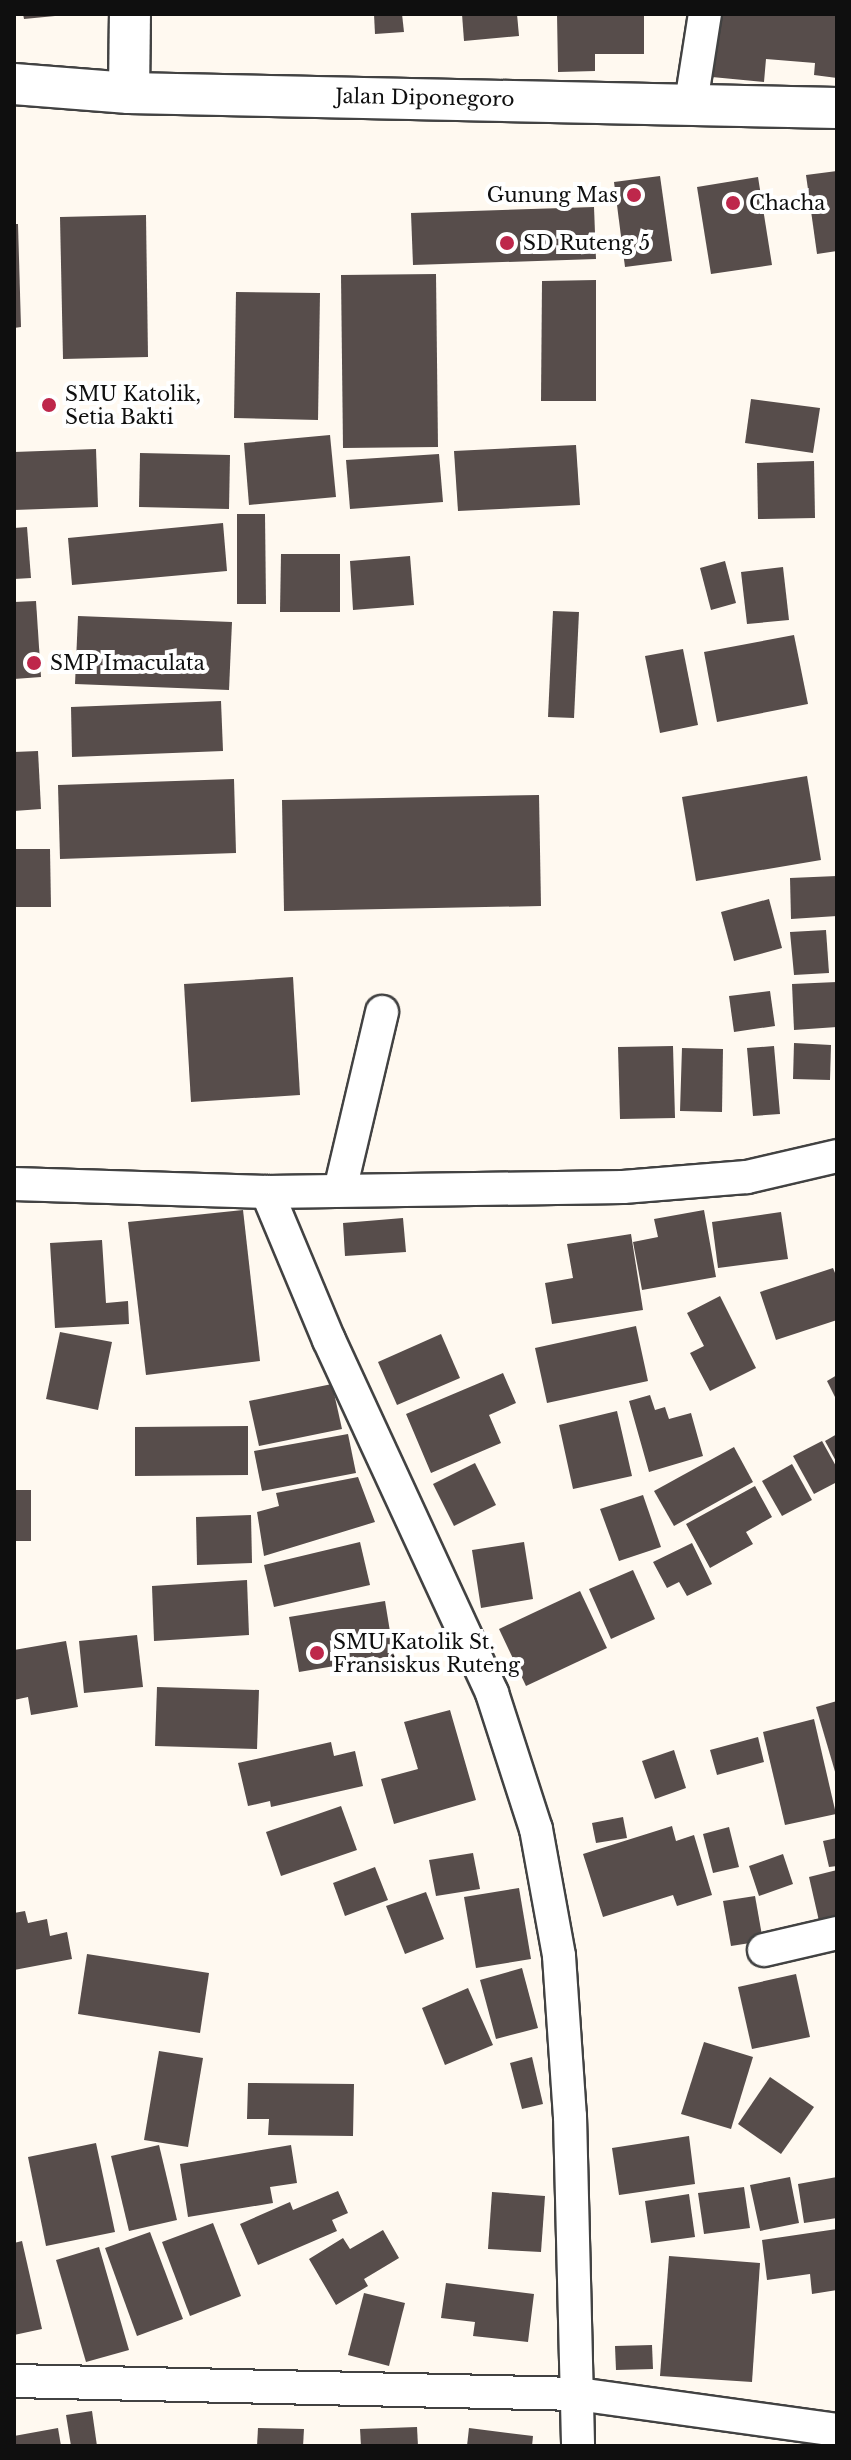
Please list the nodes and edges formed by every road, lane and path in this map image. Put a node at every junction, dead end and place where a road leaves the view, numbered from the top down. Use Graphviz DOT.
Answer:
graph roads {
  1 [pos="130,14"];
  2 [pos="705,14"];
  3 [pos="14,84"];
  4 [pos="129,93"];
  5 [pos="691,103"];
  6 [pos="837,108"];
  7 [pos="382,1012"];
  8 [pos="837,1156"];
  9 [pos="14,1184"];
  10 [pos="340,1190"];
  11 [pos="267,1192"];
  12 [pos="837,1933"];
  13 [pos="764,1950"];
  14 [pos="14,2381"];
  15 [pos="578,2394"];
  16 [pos="837,2430"];
  17 [pos="578,2446"];
  1 -- 4 [label="street"];
  2 -- 5 [label="street"];
  3 -- 4 [label="street, Jalan Diponegoro"];
  4 -- 5 [label="street, Jalan Diponegoro"];
  5 -- 6 [label="street, Jalan Diponegoro"];
  7 -- 10 [label="street"];
  8 -- 10 [label="street"];
  9 -- 11 [label="street"];
  10 -- 11 [label="street"];
  11 -- 15 [label="street"];
  12 -- 13 [label="street"];
  14 -- 15 [label="street"];
  15 -- 16 [label="street"];
  15 -- 17 [label="street"];
}
